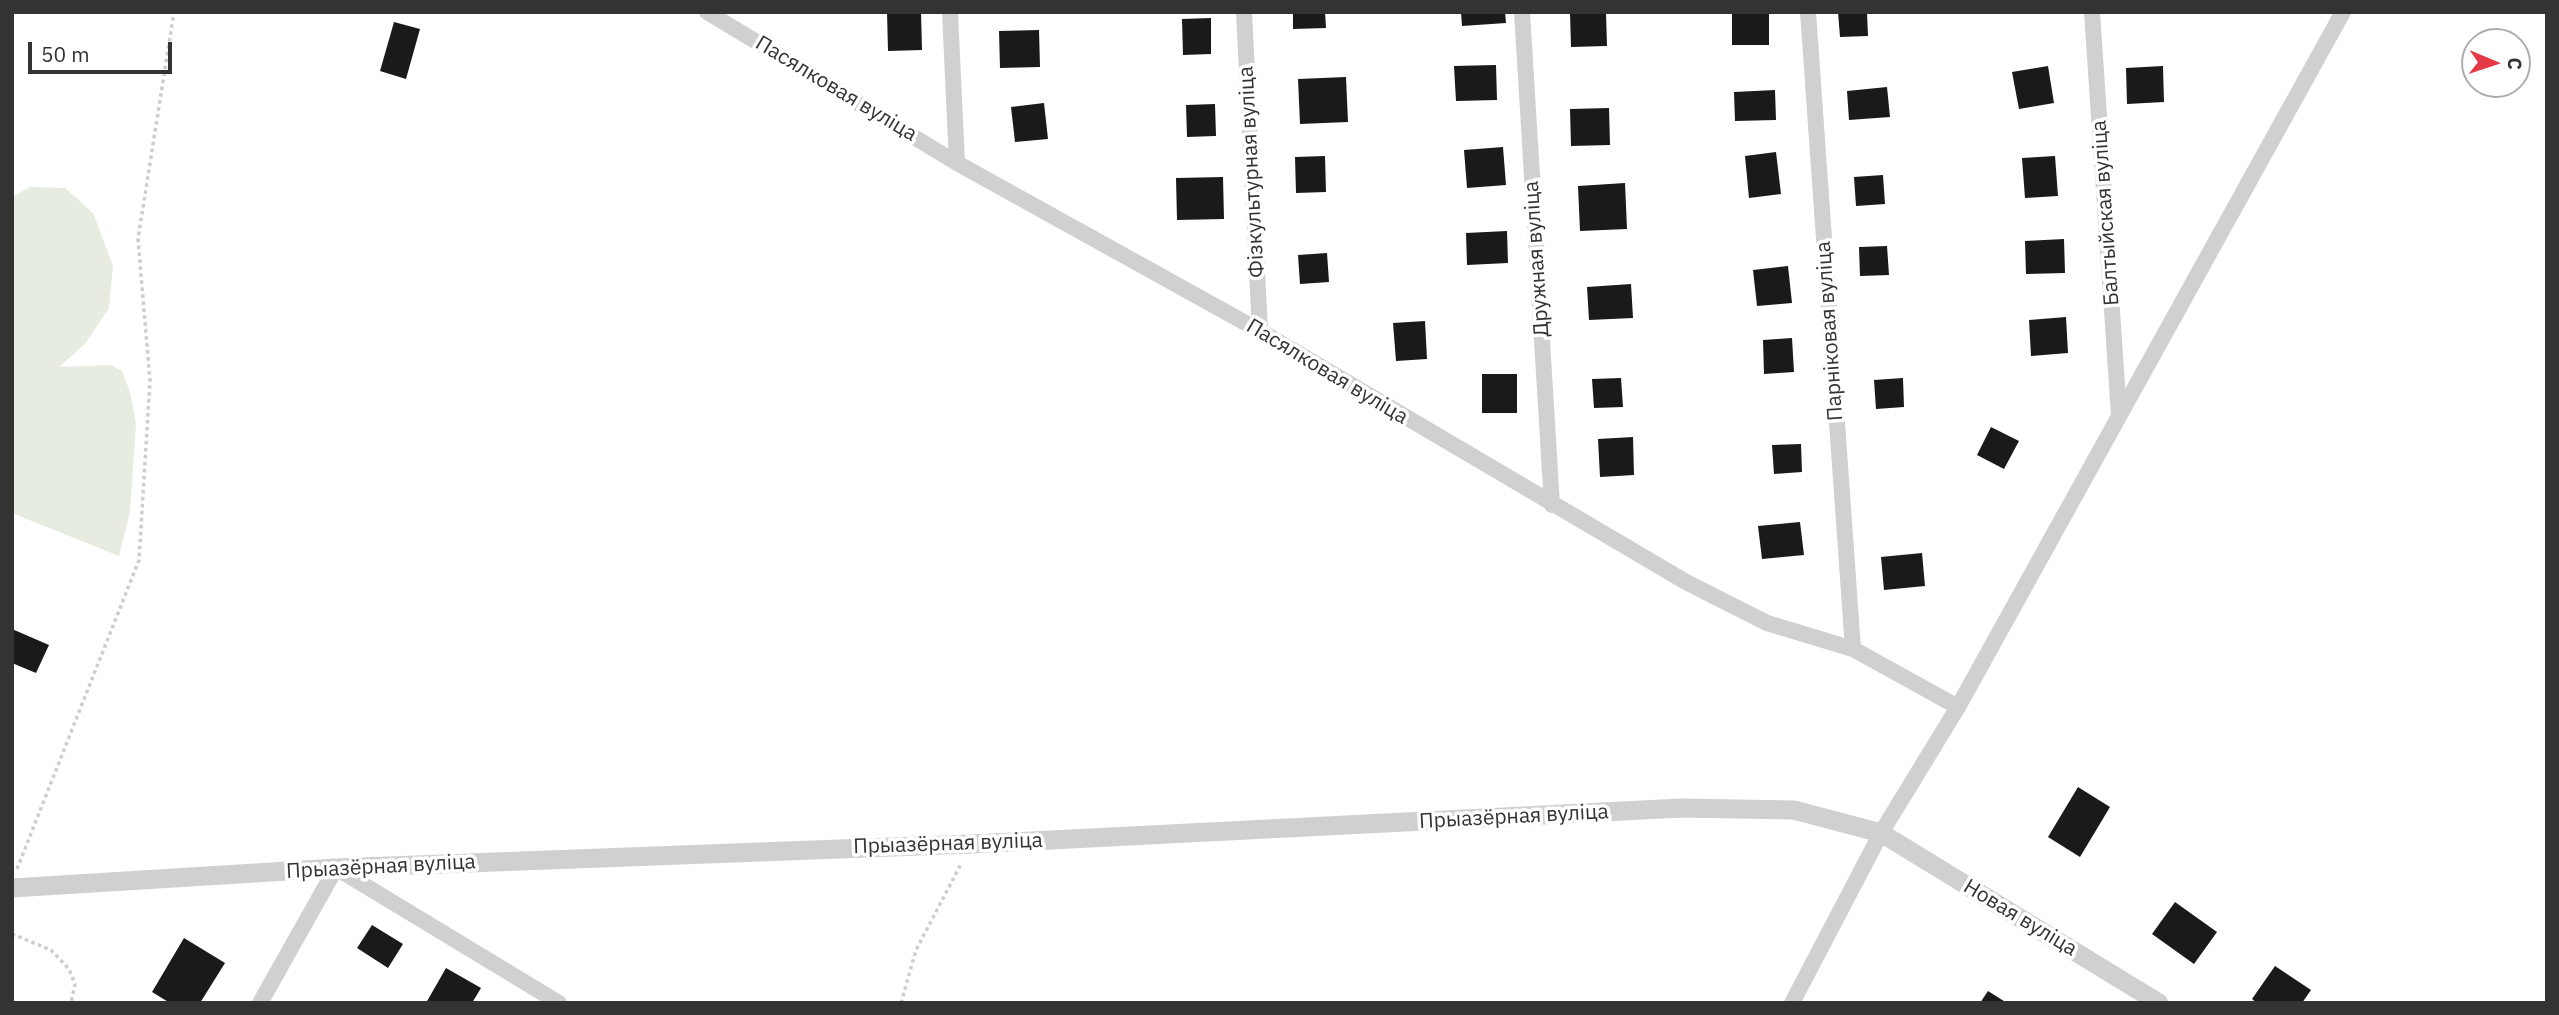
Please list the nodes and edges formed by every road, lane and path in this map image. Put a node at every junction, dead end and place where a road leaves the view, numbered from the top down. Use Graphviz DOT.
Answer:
graph roads {
  1 [pos="174,12"];
  2 [pos="707,12"];
  3 [pos="950,12"];
  4 [pos="1244,12"];
  5 [pos="1522,12"];
  6 [pos="1808,12"];
  7 [pos="2092,12"];
  8 [pos="2343,12"];
  9 [pos="957,163"];
  10 [pos="1260,331"];
  11 [pos="2119,415"];
  12 [pos="1552,505"];
  13 [pos="1853,649"];
  14 [pos="1958,707"];
  15 [pos="1881,833"];
  16 [pos="972,844"];
  17 [pos="336,868"];
  18 [pos="12,880"];
  19 [pos="12,888"];
  20 [pos="12,934"];
  21 [pos="71,1003"];
  22 [pos="260,1003"];
  23 [pos="559,1003"];
  24 [pos="901,1003"];
  25 [pos="1792,1003"];
  26 [pos="2159,1003"];
  1 -- 18 [label="path"];
  2 -- 9 [label="street, Пасялковая вуліца"];
  3 -- 9 [label="street"];
  4 -- 10 [label="street, Фізкультурная вуліца"];
  5 -- 12 [label="street, Дружная вуліца"];
  6 -- 13 [label="street, Парніковая вуліца"];
  7 -- 11 [label="street, Балтыйская вуліца"];
  8 -- 11 [label="street"];
  9 -- 10 [label="street, Пасялковая вуліца"];
  10 -- 12 [label="street, Пасялковая вуліца"];
  11 -- 14 [label="street"];
  12 -- 13 [label="street, Пасялковая вуліца"];
  13 -- 14 [label="street, Пасялковая вуліца"];
  14 -- 15 [label="street"];
  15 -- 16 [label="street, Прыазёрная вуліца"];
  15 -- 25 [label="street"];
  15 -- 26 [label="street, Новая вуліца"];
  16 -- 17 [label="street, Прыазёрная вуліца"];
  16 -- 24 [label="path"];
  17 -- 19 [label="street, Прыазёрная вуліца"];
  17 -- 22 [label="street"];
  17 -- 23 [label="street"];
  20 -- 21 [label="path"];
}
